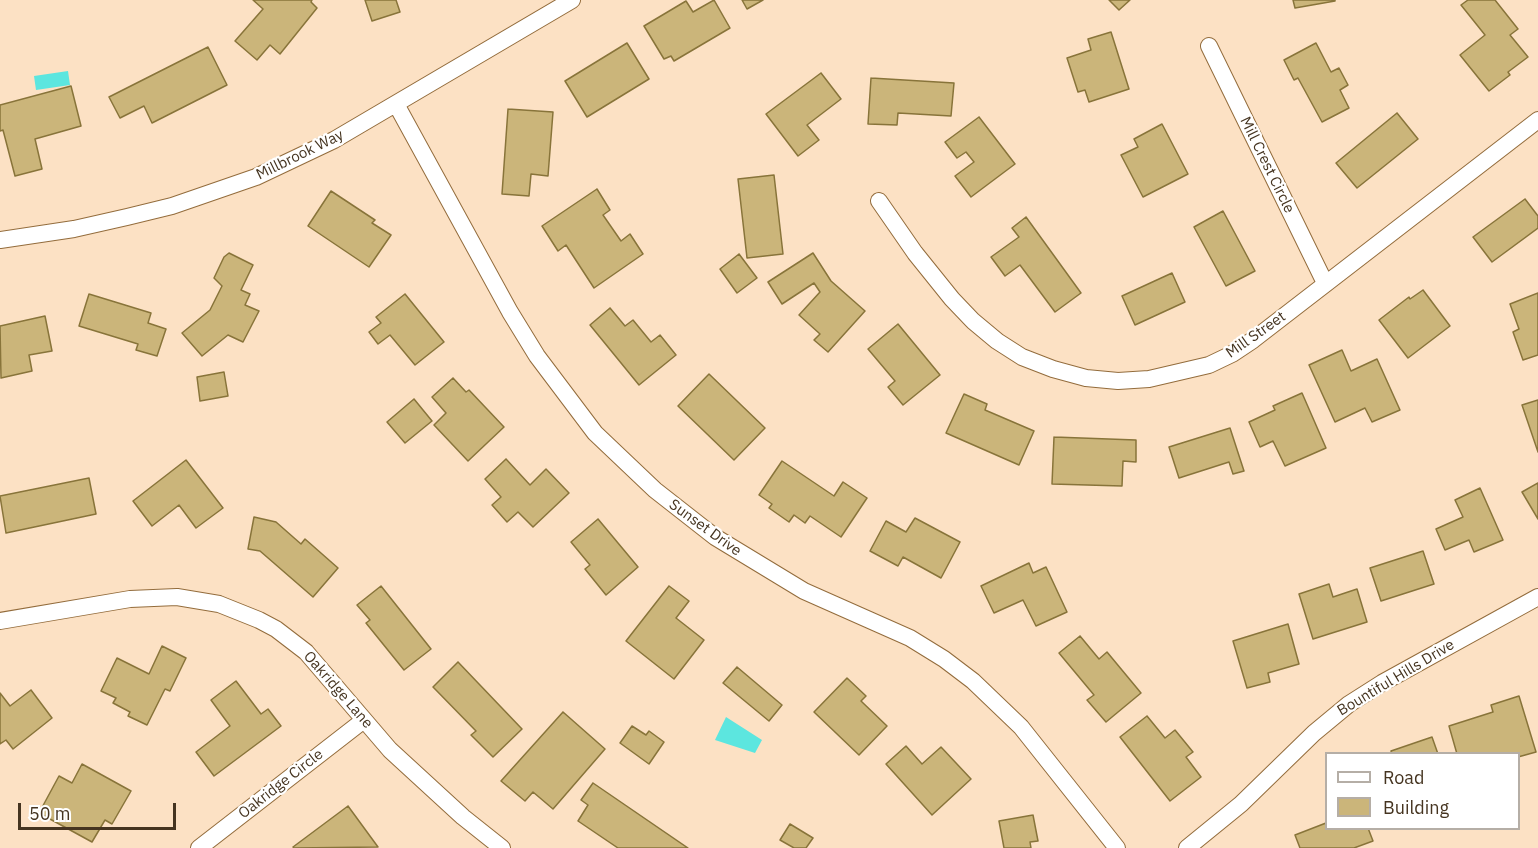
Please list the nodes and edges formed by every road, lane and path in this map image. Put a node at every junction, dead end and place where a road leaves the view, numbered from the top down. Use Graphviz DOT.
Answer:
graph roads {
  1 [pos="572,0"];
  2 [pos="1209,46"];
  3 [pos="396,104"];
  4 [pos="1538,120"];
  5 [pos="879,201"];
  6 [pos="0,240"];
  7 [pos="1325,283"];
  8 [pos="1538,597"];
  9 [pos="0,621"];
  10 [pos="363,720"];
  11 [pos="199,848"];
  12 [pos="502,848"];
  13 [pos="1117,848"];
  14 [pos="1187,848"];
  1 -- 3 [label="street, Millbrook Way"];
  2 -- 7 [label="street, Mill Crest Circle"];
  3 -- 6 [label="street, Millbrook Way"];
  3 -- 13 [label="street, Sunset Drive"];
  4 -- 7 [label="street, Mill Street"];
  5 -- 7 [label="street, Mill Street"];
  8 -- 14 [label="street, Bountiful Hills Drive"];
  9 -- 10 [label="street, Oakridge Lane"];
  10 -- 11 [label="street, Oakridge Circle"];
  10 -- 12 [label="street, Oakridge Lane"];
}
